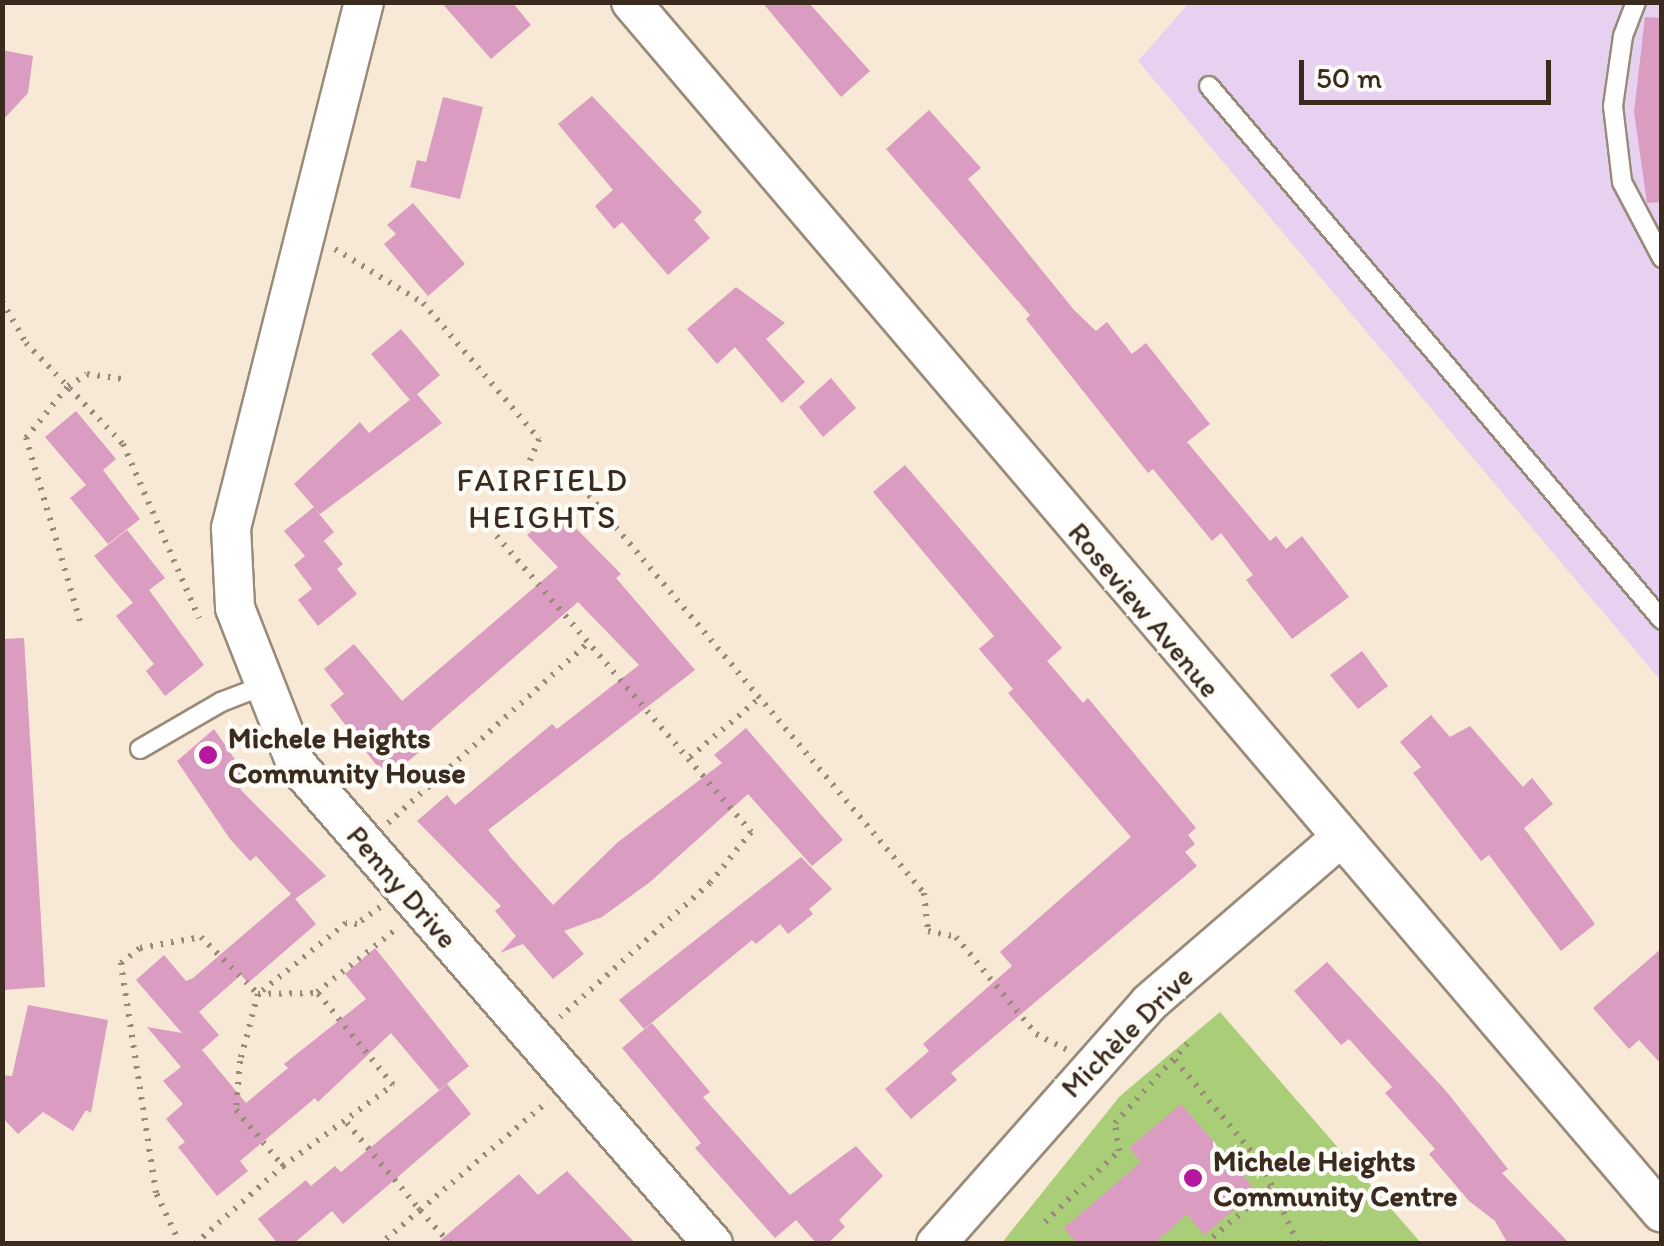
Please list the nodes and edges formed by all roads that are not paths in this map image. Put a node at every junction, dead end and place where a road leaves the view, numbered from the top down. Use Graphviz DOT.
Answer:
graph roads {
  1 [pos="364,2"];
  2 [pos="630,2"];
  3 [pos="1636,2"];
  4 [pos="1209,86"];
  5 [pos="1662,258"];
  6 [pos="1662,620"];
  7 [pos="262,686"];
  8 [pos="140,749"];
  9 [pos="1338,840"];
  10 [pos="1662,1214"];
  11 [pos="713,1244"];
  12 [pos="936,1244"];
  1 -- 7 [label="street, Penny Drive"];
  2 -- 9 [label="street, Roseview Avenue"];
  3 -- 5 [label="lane"];
  4 -- 6 [label="lane"];
  7 -- 8 [label="lane"];
  7 -- 11 [label="street, Penny Drive"];
  9 -- 10 [label="street, Roseview Avenue"];
  9 -- 12 [label="street, Michèle Drive"];
}
